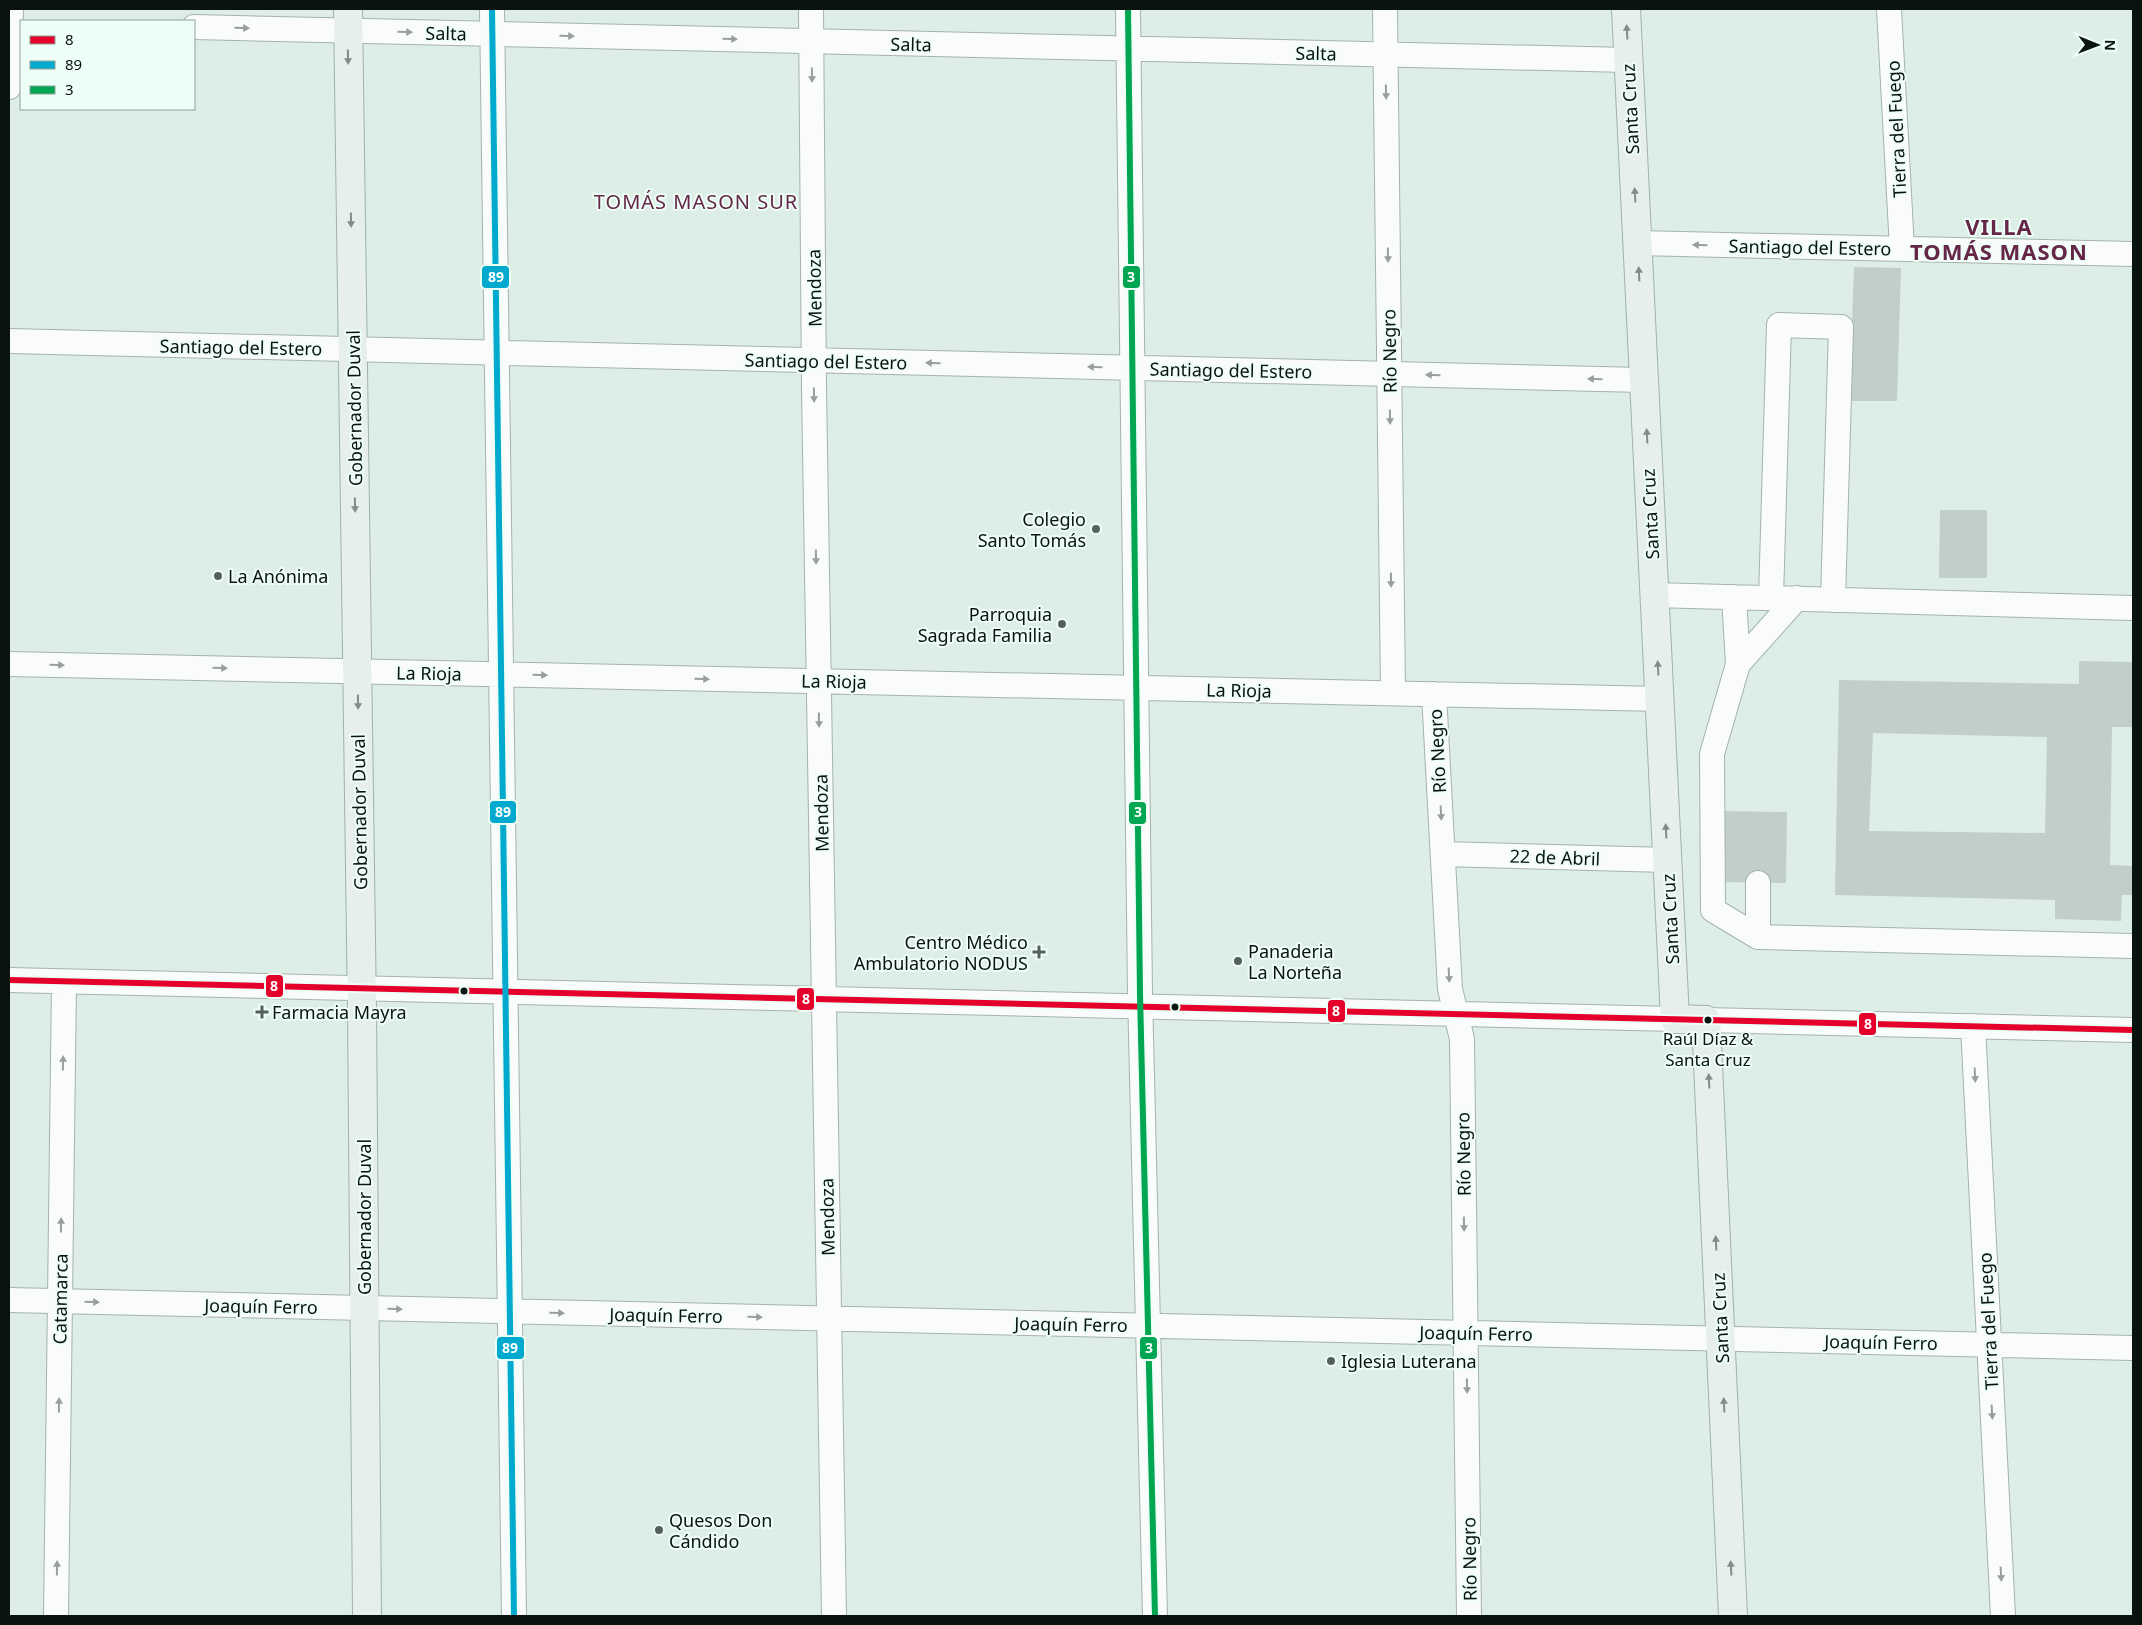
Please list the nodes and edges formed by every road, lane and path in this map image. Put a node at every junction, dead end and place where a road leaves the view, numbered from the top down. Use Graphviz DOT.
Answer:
graph roads {
  1 [pos="492,9"];
  2 [pos="811,9"];
  3 [pos="1128,9"];
  4 [pos="1385,9"];
  5 [pos="1626,9"];
  6 [pos="1890,9"];
  7 [pos="13,19"];
  8 [pos="348,20"];
  9 [pos="195,27"];
  10 [pos="493,34"];
  11 [pos="811,41"];
  12 [pos="1129,49"];
  13 [pos="1386,55"];
  14 [pos="1628,60"];
  15 [pos="9,87"];
  16 [pos="1637,244"];
  17 [pos="1902,249"];
  18 [pos="2133,254"];
  19 [pos="9,341"];
  20 [pos="353,349"];
  21 [pos="497,353"];
  22 [pos="814,360"];
  23 [pos="1133,368"];
  24 [pos="1389,374"];
  25 [pos="1644,380"];
  26 [pos="1654,595"];
  27 [pos="1734,597"];
  28 [pos="1770,598"];
  29 [pos="1797,598"];
  30 [pos="1833,600"];
  31 [pos="2133,608"];
  32 [pos="9,664"];
  33 [pos="1738,664"];
  34 [pos="357,671"];
  35 [pos="501,674"];
  36 [pos="819,681"];
  37 [pos="1136,688"];
  38 [pos="1393,693"];
  39 [pos="1434,694"];
  40 [pos="1660,699"];
  41 [pos="1443,854"];
  42 [pos="1668,860"];
  43 [pos="1758,883"];
  44 [pos="1758,937"];
  45 [pos="2133,946"];
  46 [pos="9,980"];
  47 [pos="64,982"];
  48 [pos="362,989"];
  49 [pos="506,992"];
  50 [pos="824,1000"];
  51 [pos="1140,1007"];
  52 [pos="1456,1014"];
  53 [pos="1676,1019"];
  54 [pos="1706,1020"];
  55 [pos="1973,1026"];
  56 [pos="2133,1030"];
  57 [pos="9,1300"];
  58 [pos="60,1301"];
  59 [pos="365,1308"];
  60 [pos="510,1312"];
  61 [pos="829,1319"];
  62 [pos="1148,1326"];
  63 [pos="1466,1333"];
  64 [pos="1721,1339"];
  65 [pos="1989,1345"];
  66 [pos="2133,1348"];
  67 [pos="56,1616"];
  68 [pos="367,1616"];
  69 [pos="514,1616"];
  70 [pos="834,1616"];
  71 [pos="1154,1616"];
  72 [pos="1469,1616"];
  73 [pos="1733,1616"];
  74 [pos="2003,1616"];
  1 -- 10 [label="street"];
  2 -- 11 [label="street, Mendoza"];
  3 -- 12 [label="street"];
  4 -- 13 [label="street, Río Negro"];
  14 -- 5 [label="main road, Santa Cruz, one-way"];
  6 -- 17 [label="street, Tierra del Fuego"];
  7 -- 15 [label="street"];
  9 -- 8 [label="street, Salta, one-way"];
  8 -- 10 [label="street, Salta, one-way"];
  8 -- 20 [label="main road, Gobernador Duval, one-way"];
  10 -- 11 [label="street, Salta, one-way"];
  10 -- 21 [label="street"];
  11 -- 12 [label="street, Salta"];
  11 -- 22 [label="street, Mendoza, one-way"];
  12 -- 13 [label="street, Salta"];
  12 -- 23 [label="street"];
  13 -- 14 [label="street, Salta"];
  13 -- 24 [label="street, Río Negro, one-way"];
  16 -- 14 [label="main road, Santa Cruz, one-way"];
  17 -- 16 [label="street, Santiago del Estero, one-way"];
  25 -- 16 [label="main road, Santa Cruz, one-way"];
  17 -- 18 [label="street, Santiago del Estero"];
  19 -- 20 [label="street, Santiago del Estero"];
  20 -- 21 [label="street, Santiago del Estero"];
  20 -- 34 [label="main road, Gobernador Duval, one-way"];
  21 -- 22 [label="street, Santiago del Estero"];
  21 -- 35 [label="street"];
  23 -- 22 [label="street, Santiago del Estero, one-way"];
  22 -- 36 [label="street, Mendoza, one-way"];
  23 -- 24 [label="street, Santiago del Estero"];
  23 -- 37 [label="street"];
  25 -- 24 [label="street, Santiago del Estero, one-way"];
  24 -- 38 [label="street, Río Negro, one-way"];
  26 -- 25 [label="main road, Santa Cruz, one-way"];
  26 -- 27 [label="street"];
  40 -- 26 [label="main road, Santa Cruz, one-way"];
  27 -- 28 [label="street"];
  27 -- 33 [label="street"];
  28 -- 29 [label="street"];
  28 -- 30 [label="street"];
  29 -- 30 [label="street"];
  29 -- 33 [label="street"];
  30 -- 31 [label="street"];
  32 -- 34 [label="street, La Rioja, one-way"];
  33 -- 44 [label="street"];
  34 -- 35 [label="street, La Rioja"];
  34 -- 48 [label="main road, Gobernador Duval, one-way"];
  35 -- 36 [label="street, La Rioja, one-way"];
  35 -- 49 [label="street"];
  36 -- 37 [label="street, La Rioja"];
  36 -- 50 [label="street, Mendoza, one-way"];
  37 -- 38 [label="street, La Rioja"];
  37 -- 51 [label="street"];
  38 -- 39 [label="street, La Rioja"];
  39 -- 40 [label="street, La Rioja"];
  39 -- 41 [label="street, Río Negro, one-way"];
  42 -- 40 [label="main road, Santa Cruz, one-way"];
  41 -- 42 [label="street, 22 de Abril"];
  41 -- 52 [label="street, Río Negro, one-way"];
  42 -- 53 [label="main road, Santa Cruz"];
  43 -- 44 [label="street"];
  44 -- 45 [label="street"];
  46 -- 47 [label="street"];
  47 -- 48 [label="street"];
  58 -- 47 [label="street, Catamarca, one-way"];
  48 -- 49 [label="street"];
  48 -- 59 [label="main road, Gobernador Duval"];
  49 -- 50 [label="street"];
  49 -- 60 [label="street"];
  50 -- 51 [label="street"];
  50 -- 61 [label="street, Mendoza"];
  51 -- 52 [label="street"];
  51 -- 62 [label="street"];
  52 -- 53 [label="street"];
  52 -- 63 [label="street, Río Negro, one-way"];
  53 -- 54 [label="main road"];
  54 -- 55 [label="street"];
  64 -- 54 [label="main road, Santa Cruz, one-way"];
  55 -- 56 [label="street"];
  55 -- 65 [label="street, Tierra del Fuego, one-way"];
  57 -- 58 [label="street, Joaquín Ferro"];
  58 -- 59 [label="street, Joaquín Ferro, one-way"];
  67 -- 58 [label="street, Catamarca, one-way"];
  59 -- 60 [label="street, Joaquín Ferro, one-way"];
  59 -- 68 [label="main road, Gobernador Duval"];
  60 -- 61 [label="street, Joaquín Ferro, one-way"];
  60 -- 69 [label="street"];
  61 -- 62 [label="street, Joaquín Ferro"];
  61 -- 70 [label="street, Mendoza"];
  62 -- 63 [label="street, Joaquín Ferro"];
  62 -- 71 [label="street"];
  63 -- 64 [label="street, Joaquín Ferro"];
  63 -- 72 [label="street, Río Negro, one-way"];
  64 -- 65 [label="street, Joaquín Ferro"];
  73 -- 64 [label="main road, Santa Cruz, one-way"];
  65 -- 66 [label="street, Joaquín Ferro"];
  65 -- 74 [label="street, Tierra del Fuego, one-way"];
}
